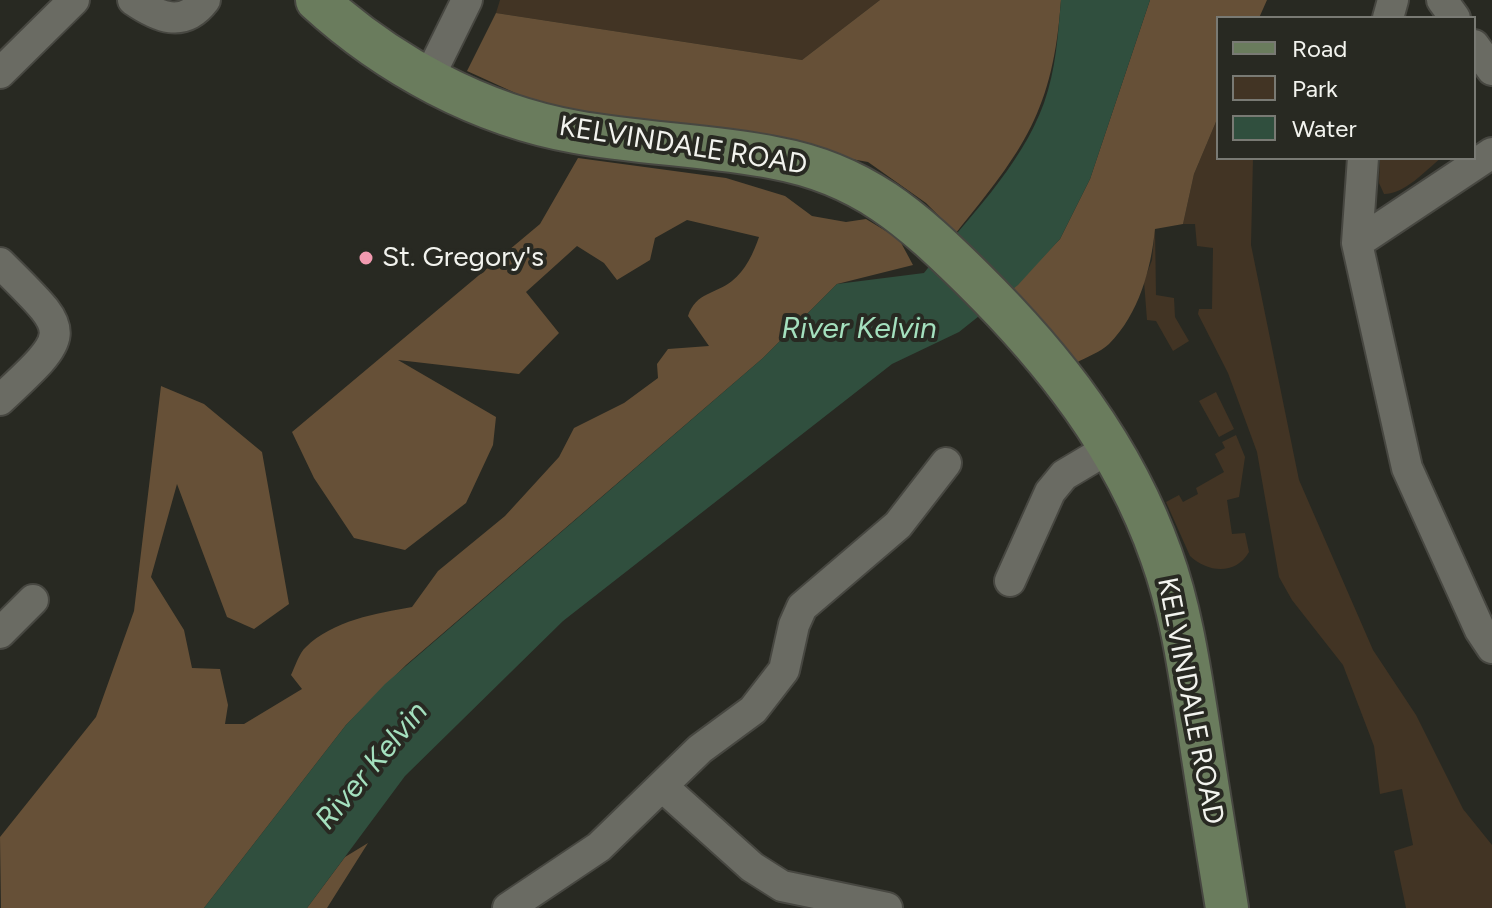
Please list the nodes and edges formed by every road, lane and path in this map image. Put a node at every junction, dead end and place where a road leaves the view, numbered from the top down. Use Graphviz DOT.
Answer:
graph roads {
  1 [pos="74,0"];
  2 [pos="133,0"];
  3 [pos="205,0"];
  4 [pos="317,0"];
  5 [pos="467,0"];
  6 [pos="1476,48"];
  7 [pos="1492,70"];
  8 [pos="0,73"];
  9 [pos="428,79"];
  10 [pos="1492,153"];
  11 [pos="1363,160"];
  12 [pos="1357,243"];
  13 [pos="0,263"];
  14 [pos="0,400"];
  15 [pos="1111,447"];
  16 [pos="946,463"];
  17 [pos="1010,581"];
  18 [pos="33,600"];
  19 [pos="0,633"];
  20 [pos="1492,648"];
  21 [pos="663,787"];
  22 [pos="508,908"];
  23 [pos="887,908"];
  24 [pos="1227,908"];
  1 -- 8 [label="street"];
  2 -- 3 [label="street"];
  4 -- 9 [label="street, KELVINDALE ROAD"];
  5 -- 9 [label="street"];
  6 -- 7 [label="street"];
  9 -- 15 [label="street, KELVINDALE ROAD"];
  10 -- 12 [label="street"];
  11 -- 12 [label="street"];
  12 -- 20 [label="street"];
  13 -- 14 [label="street"];
  15 -- 17 [label="street"];
  15 -- 24 [label="street, KELVINDALE ROAD"];
  16 -- 21 [label="street"];
  18 -- 19 [label="street"];
  21 -- 22 [label="street"];
  21 -- 23 [label="street"];
}
